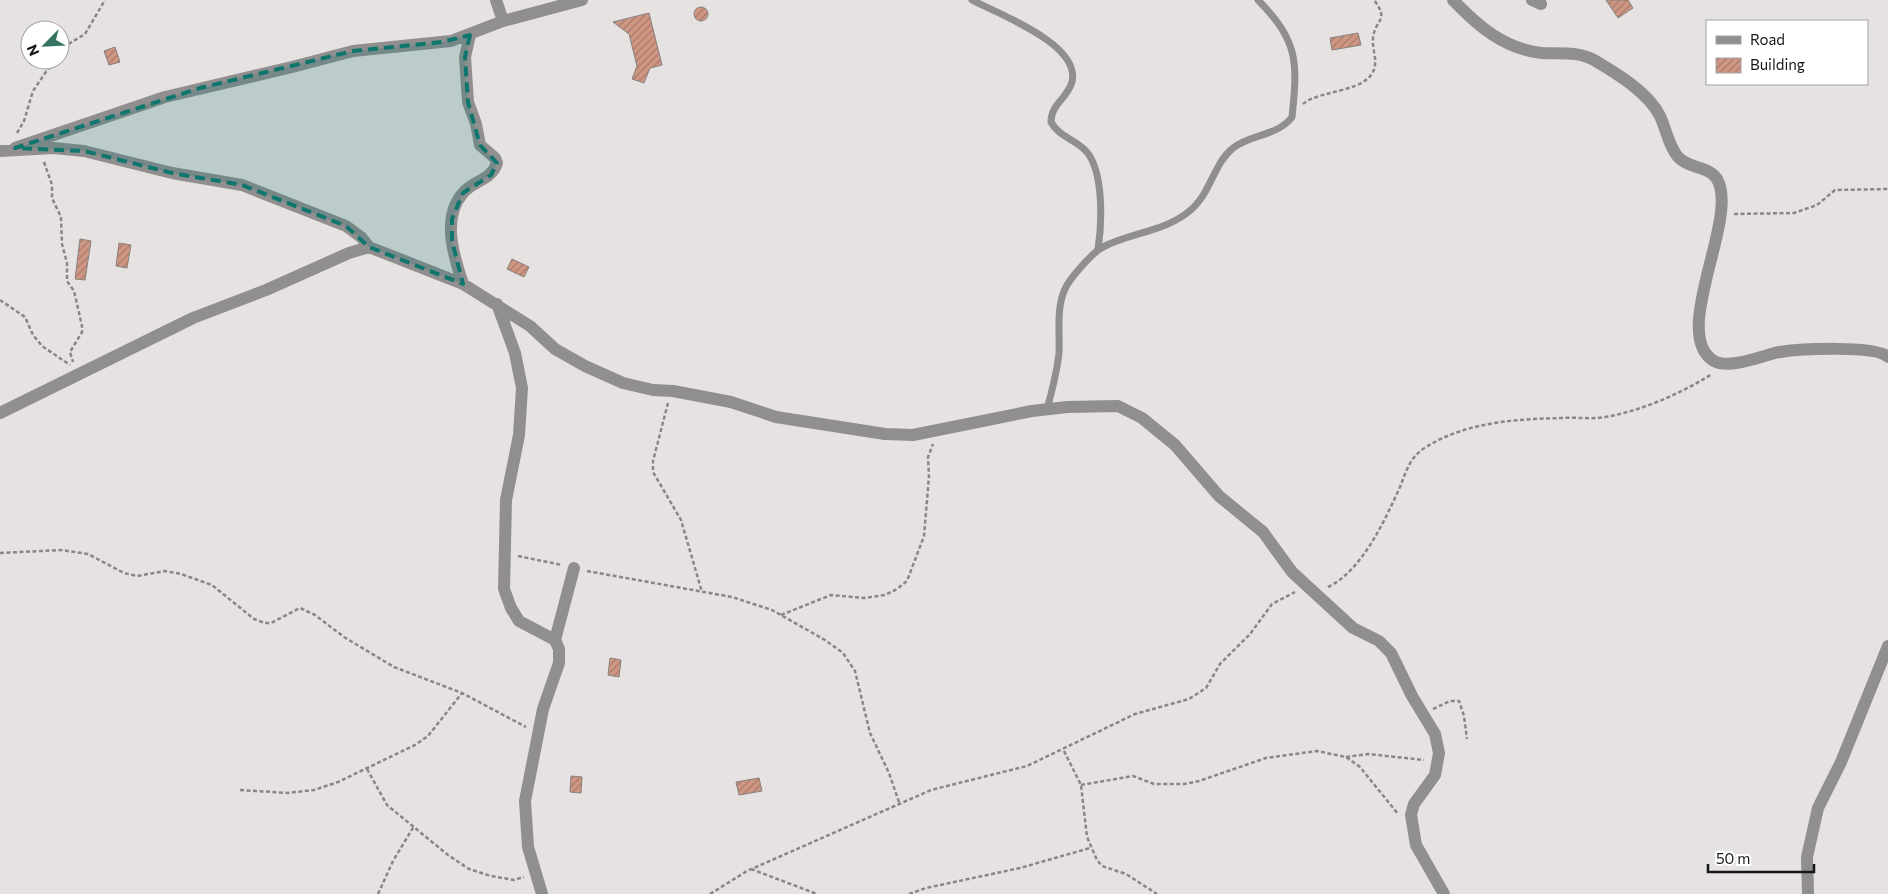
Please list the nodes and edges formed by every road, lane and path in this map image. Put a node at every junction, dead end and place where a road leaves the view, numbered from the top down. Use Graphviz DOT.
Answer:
graph roads {
  1 [pos="105,0"];
  2 [pos="496,0"];
  3 [pos="582,0"];
  4 [pos="972,0"];
  5 [pos="1258,0"];
  6 [pos="1374,0"];
  7 [pos="1453,0"];
  8 [pos="503,21"];
  9 [pos="470,35"];
  10 [pos="70,43"];
  11 [pos="47,70"];
  12 [pos="1292,117"];
  13 [pos="39,148"];
  14 [pos="7,149"];
  15 [pos="1888,188"];
  16 [pos="1720,212"];
  17 [pos="369,247"];
  18 [pos="1098,249"];
  19 [pos="463,284"];
  20 [pos="0,300"];
  21 [pos="497,304"];
  22 [pos="1888,356"];
  23 [pos="1729,364"];
  24 [pos="673,391"];
  25 [pos="1047,409"];
  26 [pos="0,413"];
  27 [pos="942,430"];
  28 [pos="505,553"];
  29 [pos="0,554"];
  30 [pos="574,568"];
  31 [pos="1312,590"];
  32 [pos="702,592"];
  33 [pos="781,615"];
  34 [pos="555,640"];
  35 [pos="1888,646"];
  36 [pos="462,693"];
  37 [pos="1423,715"];
  38 [pos="538,734"];
  39 [pos="1467,739"];
  40 [pos="1064,750"];
  41 [pos="1346,757"];
  42 [pos="1438,764"];
  43 [pos="367,769"];
  44 [pos="1080,785"];
  45 [pos="240,790"];
  46 [pos="900,805"];
  47 [pos="414,826"];
  48 [pos="1412,832"];
  49 [pos="1090,848"];
  50 [pos="532,863"];
  51 [pos="750,869"];
  52 [pos="378,894"];
  53 [pos="542,894"];
  54 [pos="710,894"];
  55 [pos="818,894"];
  56 [pos="909,894"];
  57 [pos="1157,894"];
  58 [pos="1444,894"];
  59 [pos="1808,894"];
  1 -- 10 [label="path"];
  2 -- 8 [label="street"];
  3 -- 8 [label="street"];
  4 -- 18 [label="lane"];
  5 -- 12 [label="lane"];
  6 -- 12 [label="path"];
  7 -- 16 [label="street"];
  8 -- 9 [label="street"];
  9 -- 14 [label="street"];
  9 -- 19 [label="street"];
  11 -- 14 [label="path"];
  12 -- 18 [label="lane"];
  13 -- 14 [label="street"];
  13 -- 17 [label="street"];
  13 -- 20 [label="path"];
  15 -- 16 [label="path"];
  16 -- 23 [label="street"];
  17 -- 19 [label="street"];
  17 -- 26 [label="street"];
  18 -- 25 [label="lane"];
  19 -- 21 [label="street"];
  21 -- 24 [label="street"];
  21 -- 28 [label="street"];
  22 -- 23 [label="street"];
  23 -- 31 [label="path"];
  24 -- 27 [label="street"];
  24 -- 32 [label="path"];
  25 -- 27 [label="street"];
  25 -- 31 [label="street"];
  27 -- 33 [label="path"];
  28 -- 30 [label="path"];
  28 -- 34 [label="street"];
  29 -- 36 [label="path"];
  30 -- 32 [label="path"];
  30 -- 34 [label="street"];
  31 -- 37 [label="street"];
  31 -- 40 [label="path"];
  32 -- 33 [label="path"];
  33 -- 46 [label="path"];
  34 -- 38 [label="street"];
  35 -- 59 [label="street"];
  36 -- 38 [label="path"];
  36 -- 43 [label="path"];
  37 -- 39 [label="path"];
  37 -- 42 [label="street"];
  38 -- 50 [label="street"];
  40 -- 44 [label="path"];
  40 -- 46 [label="path"];
  41 -- 42 [label="path"];
  41 -- 44 [label="path"];
  41 -- 48 [label="path"];
  42 -- 48 [label="street"];
  43 -- 45 [label="path"];
  43 -- 47 [label="path"];
  44 -- 49 [label="path"];
  46 -- 51 [label="path"];
  47 -- 50 [label="path"];
  47 -- 52 [label="path"];
  48 -- 58 [label="street"];
  49 -- 56 [label="path"];
  49 -- 57 [label="path"];
  50 -- 53 [label="street"];
  51 -- 54 [label="path"];
  51 -- 55 [label="path"];
}
